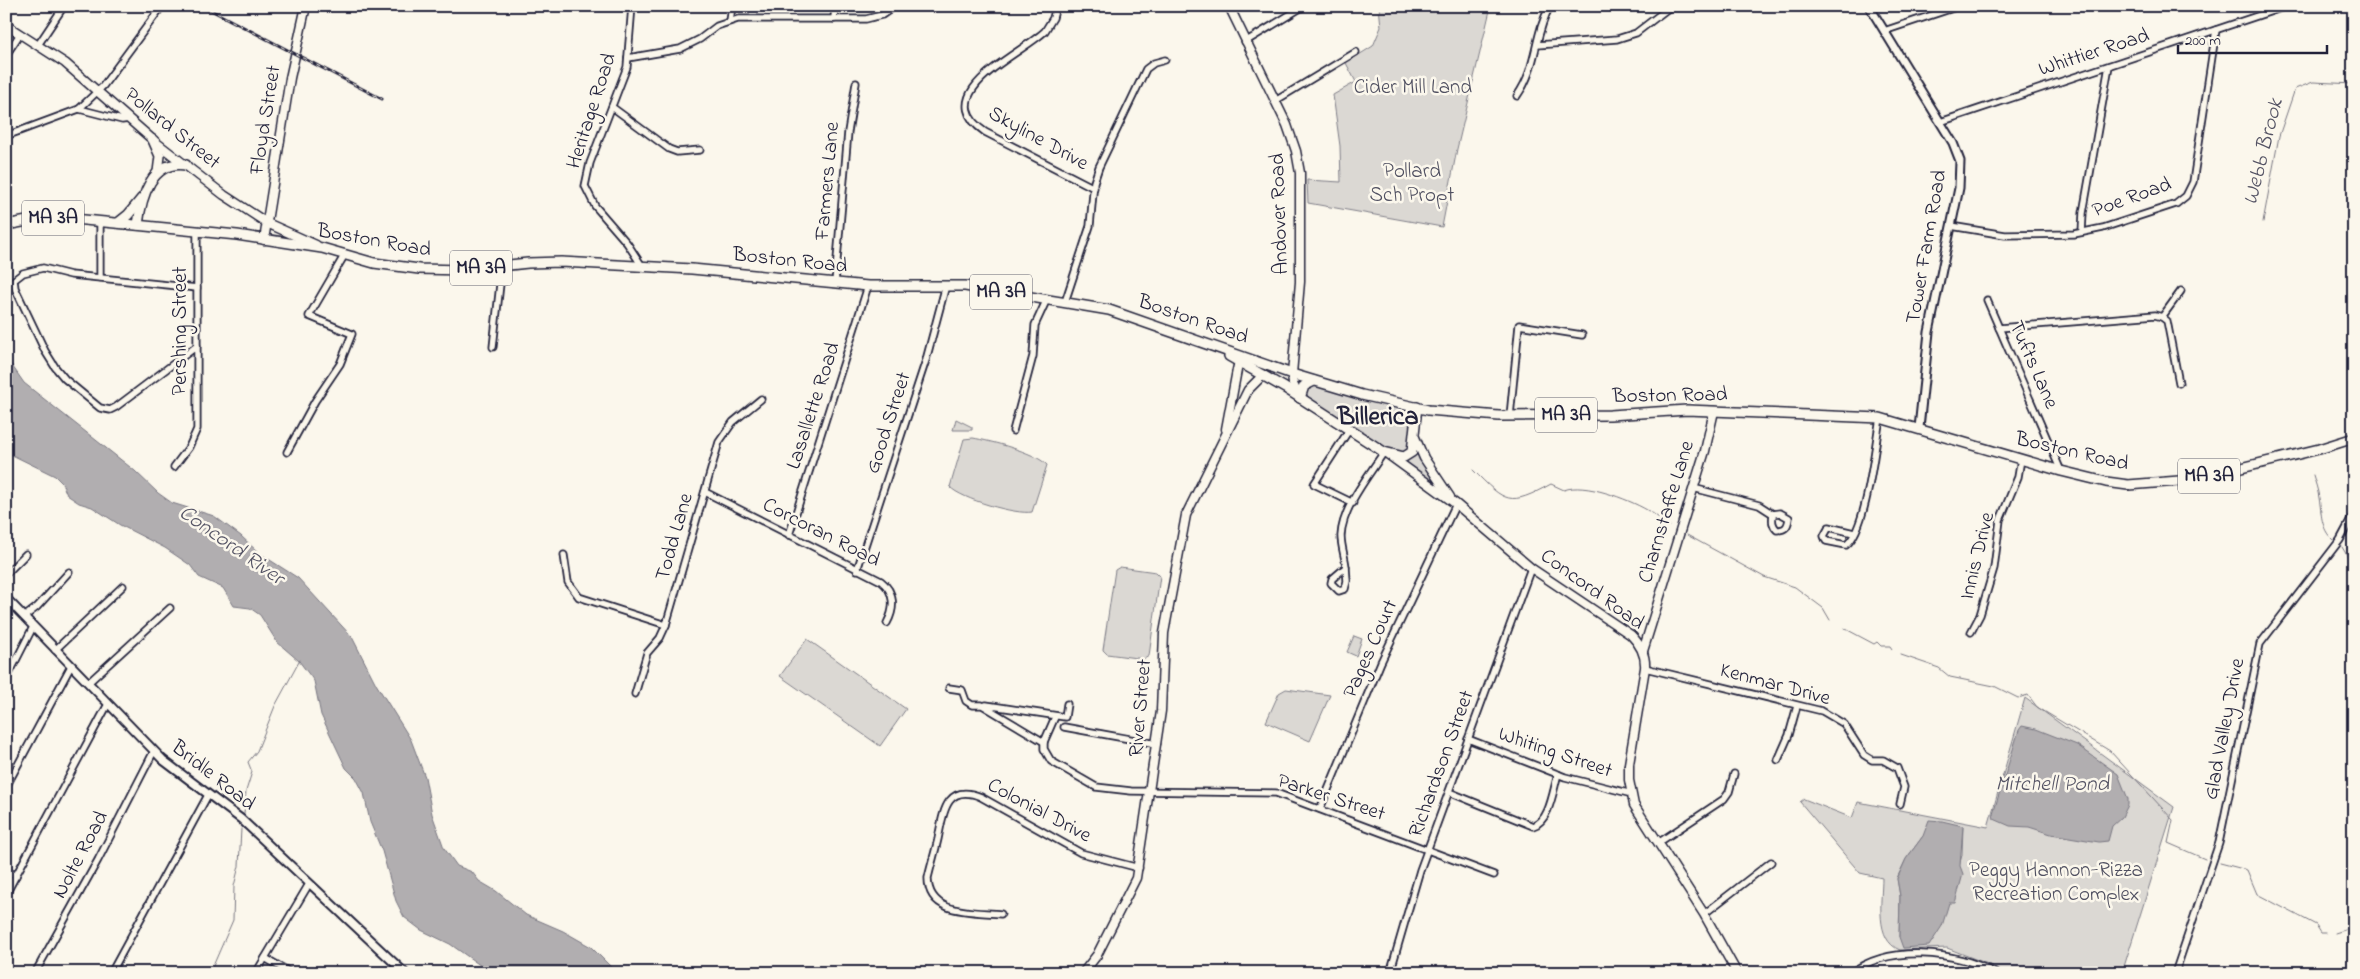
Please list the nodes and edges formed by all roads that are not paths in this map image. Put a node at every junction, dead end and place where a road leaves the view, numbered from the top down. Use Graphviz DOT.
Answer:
graph roads {
  1 [pos="64,6"];
  2 [pos="162,6"];
  3 [pos="306,6"];
  4 [pos="632,6"];
  5 [pos="732,6"];
  6 [pos="835,6"];
  7 [pos="895,6"];
  8 [pos="1056,6"];
  9 [pos="1229,6"];
  10 [pos="1304,6"];
  11 [pos="1550,6"];
  12 [pos="1671,6"];
  13 [pos="1869,6"];
  14 [pos="1959,6"];
  15 [pos="2287,6"];
  16 [pos="834,19"];
  17 [pos="730,21"];
  18 [pos="6,25"];
  19 [pos="2216,30"];
  20 [pos="1884,31"];
  21 [pos="20,34"];
  22 [pos="1245,42"];
  23 [pos="38,45"];
  24 [pos="1537,45"];
  25 [pos="1356,52"];
  26 [pos="6,55"];
  27 [pos="628,58"];
  28 [pos="1165,60"];
  29 [pos="2109,66"];
  30 [pos="856,83"];
  31 [pos="97,90"];
  32 [pos="1517,96"];
  33 [pos="1275,101"];
  34 [pos="612,107"];
  35 [pos="78,108"];
  36 [pos="129,119"];
  37 [pos="1940,122"];
  38 [pos="6,136"];
  39 [pos="153,140"];
  40 [pos="700,150"];
  41 [pos="186,166"];
  42 [pos="158,173"];
  43 [pos="1094,188"];
  44 [pos="143,195"];
  45 [pos="270,205"];
  46 [pos="254,214"];
  47 [pos="100,221"];
  48 [pos="118,223"];
  49 [pos="267,223"];
  50 [pos="6,225"];
  51 [pos="138,225"];
  52 [pos="1951,226"];
  53 [pos="197,232"];
  54 [pos="2082,232"];
  55 [pos="264,240"];
  56 [pos="322,248"];
  57 [pos="344,256"];
  58 [pos="502,266"];
  59 [pos="642,266"];
  60 [pos="100,277"];
  61 [pos="835,283"];
  62 [pos="868,286"];
  63 [pos="946,286"];
  64 [pos="197,288"];
  65 [pos="2181,291"];
  66 [pos="1047,299"];
  67 [pos="1988,300"];
  68 [pos="1066,302"];
  69 [pos="2162,317"];
  70 [pos="1999,328"];
  71 [pos="1582,335"];
  72 [pos="196,346"];
  73 [pos="493,347"];
  74 [pos="1241,359"];
  75 [pos="1292,374"];
  76 [pos="1263,375"];
  77 [pos="1314,380"];
  78 [pos="2179,383"];
  79 [pos="1300,398"];
  80 [pos="761,399"];
  81 [pos="1417,407"];
  82 [pos="1714,411"];
  83 [pos="1510,416"];
  84 [pos="1880,418"];
  85 [pos="1919,428"];
  86 [pos="1349,430"];
  87 [pos="1013,431"];
  88 [pos="1414,435"];
  89 [pos="2354,438"];
  90 [pos="1224,441"];
  91 [pos="287,452"];
  92 [pos="1384,452"];
  93 [pos="2021,459"];
  94 [pos="174,467"];
  95 [pos="2061,471"];
  96 [pos="1693,488"];
  97 [pos="705,492"];
  98 [pos="1353,503"];
  99 [pos="1456,504"];
  100 [pos="1773,514"];
  101 [pos="2354,514"];
  102 [pos="1854,533"];
  103 [pos="790,535"];
  104 [pos="26,554"];
  105 [pos="564,555"];
  106 [pos="1346,567"];
  107 [pos="1531,568"];
  108 [pos="857,570"];
  109 [pos="69,572"];
  110 [pos="6,574"];
  111 [pos="123,586"];
  112 [pos="6,598"];
  113 [pos="170,608"];
  114 [pos="24,617"];
  115 [pos="887,623"];
  116 [pos="666,625"];
  117 [pos="33,626"];
  118 [pos="1971,632"];
  119 [pos="55,650"];
  120 [pos="1643,651"];
  121 [pos="71,666"];
  122 [pos="1645,668"];
  123 [pos="6,680"];
  124 [pos="88,683"];
  125 [pos="949,688"];
  126 [pos="635,694"];
  127 [pos="108,704"];
  128 [pos="982,704"];
  129 [pos="1067,704"];
  130 [pos="1797,706"];
  131 [pos="1018,711"];
  132 [pos="1055,717"];
  133 [pos="1014,724"];
  134 [pos="1064,727"];
  135 [pos="1468,739"];
  136 [pos="1044,742"];
  137 [pos="1157,744"];
  138 [pos="154,751"];
  139 [pos="1778,760"];
  140 [pos="1558,774"];
  141 [pos="1734,774"];
  142 [pos="6,787"];
  143 [pos="1150,790"];
  144 [pos="1449,792"];
  145 [pos="1632,794"];
  146 [pos="208,796"];
  147 [pos="1900,804"];
  148 [pos="1320,809"];
  149 [pos="1658,843"];
  150 [pos="1428,850"];
  151 [pos="1770,862"];
  152 [pos="1138,868"];
  153 [pos="6,870"];
  154 [pos="1494,875"];
  155 [pos="16,876"];
  156 [pos="309,884"];
  157 [pos="6,894"];
  158 [pos="1001,914"];
  159 [pos="1704,914"];
  160 [pos="265,958"];
  161 [pos="35,973"];
  162 [pos="111,973"];
  163 [pos="256,973"];
  164 [pos="291,973"];
  165 [pos="405,973"];
  166 [pos="1083,973"];
  167 [pos="1390,973"];
  168 [pos="1737,973"];
  169 [pos="1851,973"];
  170 [pos="1995,973"];
  171 [pos="2175,973"];
  1 -- 23 [label="street"];
  2 -- 31 [label="street"];
  3 -- 45 [label="main road, Floyd Street"];
  4 -- 27 [label="street, Heritage Road"];
  5 -- 17 [label="street"];
  6 -- 16 [label="street"];
  7 -- 16 [label="street"];
  8 -- 43 [label="street, Skyline Drive"];
  9 -- 22 [label="main road, Andover Road"];
  10 -- 22 [label="street"];
  11 -- 24 [label="street"];
  12 -- 24 [label="street"];
  13 -- 20 [label="street, Tower Farm Road"];
  14 -- 20 [label="street"];
  15 -- 19 [label="street, Whittier Road"];
  16 -- 17 [label="street"];
  17 -- 27 [label="street"];
  18 -- 21 [label="main road, Pollard Street"];
  19 -- 29 [label="street, Whittier Road"];
  19 -- 54 [label="street, Poe Road"];
  20 -- 37 [label="street, Tower Farm Road"];
  21 -- 23 [label="main road, Pollard Street"];
  21 -- 26 [label="street"];
  22 -- 33 [label="main road, Andover Road"];
  23 -- 31 [label="main road, Pollard Street"];
  24 -- 32 [label="street"];
  25 -- 33 [label="street"];
  27 -- 34 [label="street, Heritage Road"];
  28 -- 43 [label="street"];
  29 -- 37 [label="street, Whittier Road"];
  29 -- 54 [label="street"];
  30 -- 61 [label="street, Farmers Lane"];
  31 -- 35 [label="street"];
  31 -- 36 [label="main road, Pollard Street"];
  33 -- 75 [label="main road, Andover Road"];
  34 -- 40 [label="street"];
  34 -- 59 [label="street, Heritage Road"];
  35 -- 36 [label="street"];
  35 -- 38 [label="street"];
  36 -- 39 [label="main road, Pollard Street"];
  37 -- 52 [label="street, Tower Farm Road"];
  39 -- 41 [label="main road, Pollard Street"];
  39 -- 42 [label="main road"];
  41 -- 42 [label="main road"];
  41 -- 46 [label="main road, Pollard Street"];
  42 -- 44 [label="main road"];
  43 -- 68 [label="street"];
  44 -- 48 [label="main road"];
  44 -- 51 [label="main road"];
  45 -- 46 [label="main road"];
  45 -- 49 [label="main road, Floyd Street"];
  46 -- 49 [label="main road, Pollard Street"];
  47 -- 48 [label="main road, Boston Road / MA 3A"];
  47 -- 50 [label="main road, Boston Road / MA 3A"];
  47 -- 60 [label="street"];
  48 -- 51 [label="main road, Boston Road / MA 3A"];
  49 -- 55 [label="main road, Floyd Street"];
  49 -- 56 [label="main road, Pollard Street"];
  51 -- 53 [label="main road, Boston Road / MA 3A"];
  52 -- 54 [label="street, Poe Road"];
  52 -- 85 [label="street, Tower Farm Road"];
  53 -- 55 [label="main road, Boston Road / MA 3A"];
  53 -- 64 [label="street, Pershing Street"];
  55 -- 56 [label="main road, Boston Road / MA 3A"];
  56 -- 57 [label="main road, Boston Road / MA 3A"];
  57 -- 58 [label="main road, Boston Road / MA 3A"];
  57 -- 91 [label="street"];
  58 -- 59 [label="main road, Boston Road / MA 3A"];
  58 -- 73 [label="street"];
  59 -- 61 [label="main road, Boston Road / MA 3A"];
  60 -- 64 [label="street"];
  60 -- 72 [label="street"];
  61 -- 62 [label="main road, Boston Road / MA 3A"];
  62 -- 63 [label="main road, Boston Road / MA 3A"];
  62 -- 103 [label="street, Lasallette Road"];
  63 -- 66 [label="main road, Boston Road / MA 3A"];
  63 -- 108 [label="street, Good Street"];
  64 -- 72 [label="street, Pershing Street"];
  65 -- 69 [label="street"];
  66 -- 68 [label="main road, Boston Road / MA 3A"];
  66 -- 87 [label="street"];
  67 -- 70 [label="street, Tufts Lane"];
  68 -- 74 [label="main road, Boston Road / MA 3A"];
  69 -- 70 [label="street"];
  69 -- 78 [label="street"];
  70 -- 95 [label="street, Tufts Lane"];
  71 -- 83 [label="street"];
  72 -- 94 [label="street, Pershing Street"];
  74 -- 75 [label="main road, Boston Road / MA 3A"];
  74 -- 76 [label="main road, Concord Road / MA 3A"];
  74 -- 90 [label="main road, River Street"];
  75 -- 77 [label="main road, Boston Road / MA 3A"];
  75 -- 79 [label="main road"];
  76 -- 79 [label="main road, Concord Road / MA 3A"];
  76 -- 90 [label="main road, River Street"];
  77 -- 79 [label="main road"];
  77 -- 81 [label="main road, Boston Road / MA 3A"];
  79 -- 86 [label="main road, Concord Road / MA 3A"];
  80 -- 97 [label="street, Todd Lane"];
  81 -- 83 [label="main road, Boston Road / MA 3A"];
  81 -- 88 [label="main road, MA 3A"];
  82 -- 83 [label="main road, Boston Road / MA 3A"];
  82 -- 84 [label="main road, Boston Road / MA 3A"];
  82 -- 96 [label="main road, Charnstaffe Lane"];
  84 -- 85 [label="main road, Boston Road / MA 3A"];
  84 -- 102 [label="street"];
  85 -- 93 [label="main road, Boston Road / MA 3A"];
  86 -- 92 [label="main road, Concord Road / MA 3A"];
  86 -- 98 [label="street"];
  88 -- 92 [label="main road, Concord Road / MA 3A"];
  88 -- 99 [label="main road"];
  89 -- 95 [label="main road, Boston Road / MA 3A"];
  90 -- 137 [label="main road, River Street"];
  92 -- 98 [label="street"];
  92 -- 99 [label="main road, Concord Road"];
  93 -- 95 [label="main road, Boston Road / MA 3A"];
  93 -- 118 [label="street, Innis Drive"];
  96 -- 100 [label="street"];
  96 -- 120 [label="main road, Charnstaffe Lane"];
  97 -- 103 [label="street, Corcoran Road"];
  97 -- 116 [label="street, Todd Lane"];
  98 -- 106 [label="street"];
  99 -- 107 [label="main road, Concord Road"];
  99 -- 148 [label="street, Pages Court"];
  101 -- 171 [label="street, Glad Valley Drive"];
  102 -- 102 [label="street"];
  103 -- 108 [label="street, Corcoran Road"];
  104 -- 110 [label="street"];
  105 -- 116 [label="street"];
  107 -- 120 [label="main road, Concord Road"];
  107 -- 135 [label="street, Richardson Street"];
  108 -- 115 [label="street, Corcoran Road"];
  109 -- 114 [label="street"];
  111 -- 119 [label="street"];
  112 -- 114 [label="street, Bridle Road"];
  113 -- 124 [label="street"];
  114 -- 117 [label="street, Bridle Road"];
  116 -- 126 [label="street, Todd Lane"];
  117 -- 119 [label="street, Bridle Road"];
  117 -- 123 [label="street"];
  119 -- 121 [label="street, Bridle Road"];
  120 -- 122 [label="main road, Concord Road"];
  121 -- 124 [label="street, Bridle Road"];
  121 -- 142 [label="street"];
  122 -- 130 [label="street, Kenmar Drive"];
  122 -- 145 [label="main road, Concord Road"];
  124 -- 127 [label="street, Bridle Road"];
  125 -- 128 [label="street"];
  127 -- 138 [label="street, Bridle Road"];
  127 -- 155 [label="street"];
  128 -- 131 [label="street"];
  128 -- 133 [label="street"];
  129 -- 132 [label="street"];
  130 -- 139 [label="street"];
  130 -- 147 [label="street, Kenmar Drive"];
  131 -- 132 [label="street"];
  131 -- 133 [label="street"];
  132 -- 136 [label="street"];
  133 -- 136 [label="street"];
  134 -- 137 [label="street"];
  135 -- 140 [label="street, Whiting Street"];
  135 -- 144 [label="street, Richardson Street"];
  136 -- 143 [label="street, Parker Street"];
  137 -- 143 [label="main road, River Street"];
  138 -- 146 [label="street, Bridle Road"];
  138 -- 161 [label="street, Nolte Road"];
  140 -- 144 [label="street"];
  140 -- 145 [label="street, Whiting Street"];
  141 -- 149 [label="street"];
  143 -- 148 [label="street, Parker Street"];
  143 -- 152 [label="main road, River Street"];
  144 -- 150 [label="street, Richardson Street"];
  145 -- 149 [label="main road, Concord Road"];
  146 -- 156 [label="street, Bridle Road"];
  146 -- 162 [label="street"];
  148 -- 150 [label="street, Parker Street"];
  149 -- 159 [label="main road, Concord Road"];
  150 -- 154 [label="street, Parker Street"];
  150 -- 167 [label="street, Richardson Street"];
  151 -- 159 [label="street"];
  152 -- 158 [label="street, Colonial Drive"];
  152 -- 166 [label="main road, River Street"];
  153 -- 155 [label="street"];
  155 -- 157 [label="street"];
  156 -- 160 [label="street"];
  156 -- 165 [label="street, Bridle Road"];
  159 -- 168 [label="main road, Concord Road"];
  160 -- 163 [label="street"];
  160 -- 164 [label="street"];
  169 -- 170 [label="street"];
}
